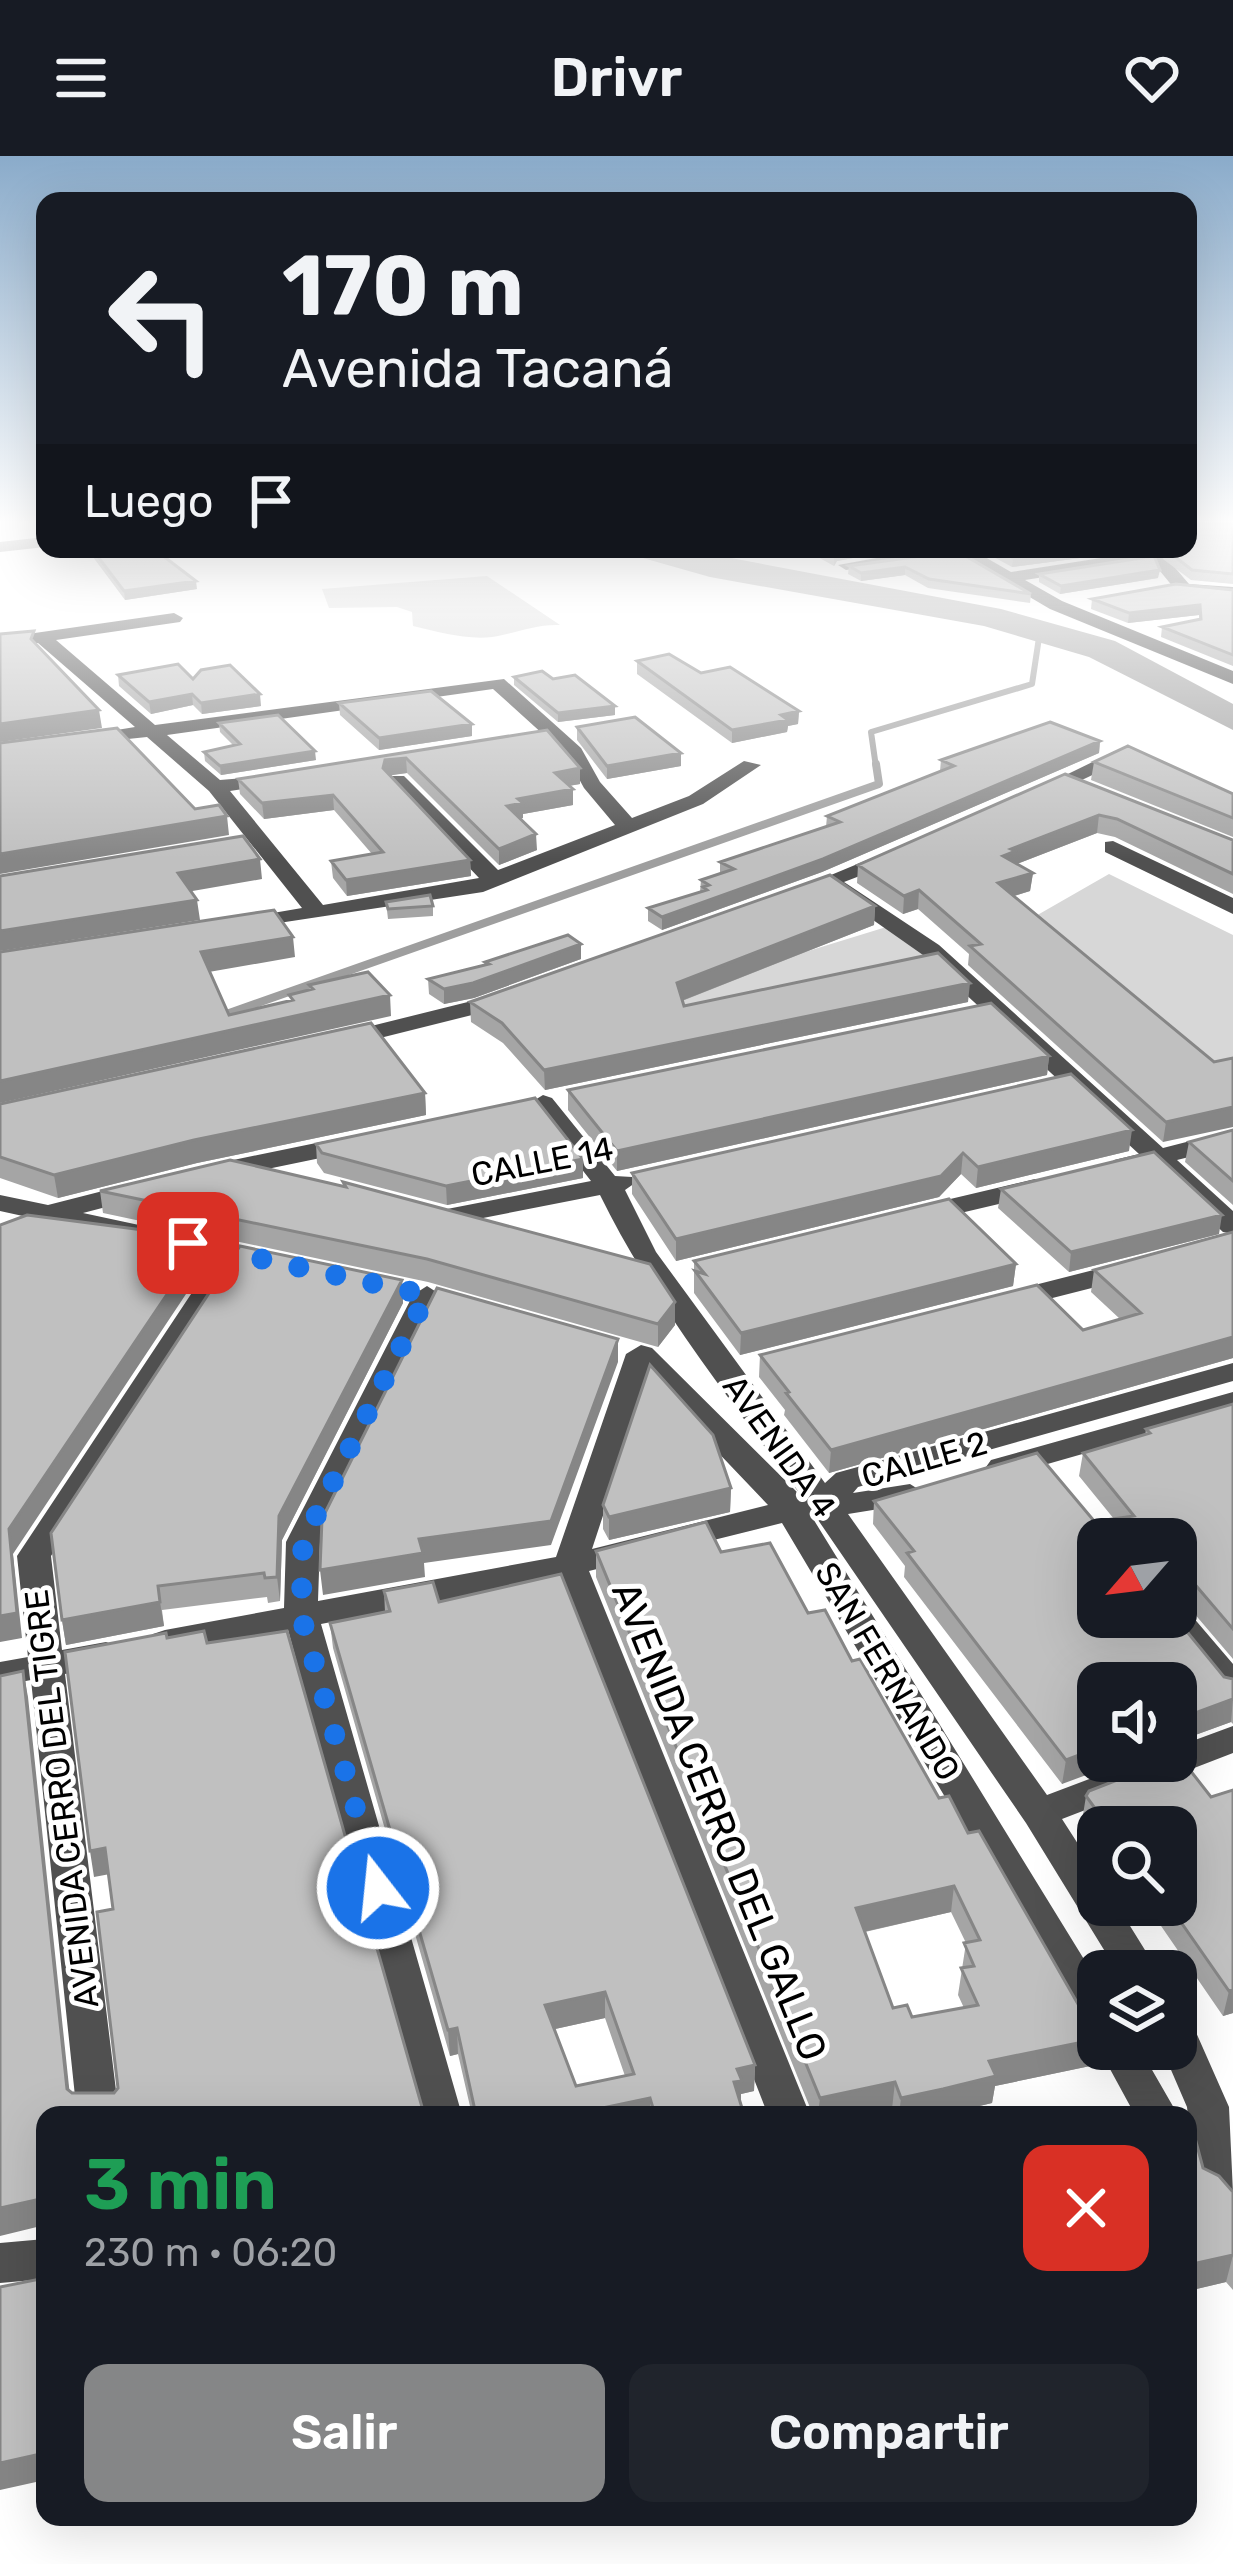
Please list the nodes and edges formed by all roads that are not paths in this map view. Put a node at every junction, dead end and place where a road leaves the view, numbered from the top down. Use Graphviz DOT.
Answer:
graph roads {
  1 [pos="60,634"];
  2 [pos="1130,634"];
  3 [pos="42,637"];
  4 [pos="0,643"];
  5 [pos="1233,653"];
  6 [pos="1196,662"];
  7 [pos="1233,678"];
  8 [pos="589,728"];
  9 [pos="155,730"];
  10 [pos="545,736"];
  11 [pos="66,743"];
  12 [pos="1115,757"];
  13 [pos="751,765"];
  14 [pos="396,766"];
  15 [pos="302,775"];
  16 [pos="216,788"];
  17 [pos="1023,800"];
  18 [pos="629,828"];
  19 [pos="917,845"];
  20 [pos="1113,847"];
  21 [pos="496,880"];
  22 [pos="832,881"];
  23 [pos="788,897"];
  24 [pos="1233,907"];
  25 [pos="316,911"];
  26 [pos="225,928"];
  27 [pos="525,992"];
  28 [pos="321,1046"];
  29 [pos="543,1103"];
  30 [pos="384,1136"];
  31 [pos="1233,1138"];
  32 [pos="1158,1157"];
  33 [pos="248,1165"];
  34 [pos="198,1175"];
  35 [pos="655,1175"];
  36 [pos="314,1182"];
  37 [pos="156,1186"];
  38 [pos="609,1186"];
  39 [pos="26,1207"];
  40 [pos="889,1222"];
  41 [pos="1233,1226"];
  42 [pos="512,1234"];
  43 [pos="0,1237"];
  44 [pos="232,1253"];
  45 [pos="1164,1261"];
  46 [pos="276,1263"];
  47 [pos="620,1265"];
  48 [pos="675,1274"];
  49 [pos="427,1296"];
  50 [pos="979,1308"];
  51 [pos="630,1352"];
  52 [pos="1233,1372"];
  53 [pos="1221,1404"];
  54 [pos="1233,1433"];
  55 [pos="1040,1456"];
  56 [pos="1067,1490"];
  57 [pos="807,1507"];
  58 [pos="570,1565"];
  59 [pos="301,1615"];
  60 [pos="1191,1638"];
  61 [pos="44,1666"];
  62 [pos="0,1673"];
  63 [pos="1233,1688"];
  64 [pos="1233,1738"];
  65 [pos="1197,1752"];
  66 [pos="1120,1782"];
  67 [pos="1039,1813"];
  68 [pos="1125,1950"];
  69 [pos="1077,1980"];
  70 [pos="1131,2070"];
  71 [pos="1192,2070"];
  72 [pos="97,2106"];
  73 [pos="438,2106"];
  74 [pos="784,2106"];
  75 [pos="1153,2106"];
  76 [pos="1208,2108"];
  77 [pos="1197,2110"];
  78 [pos="1213,2174"];
  79 [pos="36,2260"];
  80 [pos="0,2263"];
  1 -- 3 [label="street"];
  2 -- 6 [label="street"];
  3 -- 4 [label="street"];
  3 -- 9 [label="street"];
  5 -- 6 [label="street"];
  6 -- 7 [label="street"];
  8 -- 10 [label="street"];
  9 -- 10 [label="street"];
  9 -- 11 [label="street"];
  9 -- 16 [label="street"];
  10 -- 18 [label="street"];
  12 -- 17 [label="street"];
  13 -- 18 [label="street"];
  14 -- 21 [label="street"];
  15 -- 16 [label="street"];
  16 -- 25 [label="street"];
  18 -- 21 [label="street"];
  19 -- 22 [label="street"];
  20 -- 24 [label="street"];
  21 -- 25 [label="street"];
  22 -- 23 [label="street"];
  22 -- 32 [label="street"];
  25 -- 26 [label="street"];
  27 -- 28 [label="street"];
  29 -- 38 [label="street, AVENIDA 4"];
  30 -- 33 [label="street"];
  31 -- 32 [label="street"];
  32 -- 40 [label="street"];
  32 -- 41 [label="street"];
  33 -- 34 [label="street"];
  33 -- 36 [label="street"];
  35 -- 38 [label="street, CALLE 14"];
  37 -- 39 [label="street"];
  38 -- 42 [label="street, CALLE 14"];
  38 -- 48 [label="street, AVENIDA 4"];
  39 -- 43 [label="street"];
  39 -- 44 [label="street"];
  44 -- 46 [label="street"];
  44 -- 61 [label="street, AVENIDA CERRO DEL TIGRE"];
  45 -- 50 [label="street"];
  47 -- 48 [label="street"];
  48 -- 57 [label="street, AVENIDA 4"];
  49 -- 59 [label="street"];
  51 -- 57 [label="street, SAN FERNANDO"];
  51 -- 58 [label="street, AVENIDA CERRO DEL GALLO"];
  52 -- 57 [label="street, CALLE 2"];
  53 -- 54 [label="street"];
  53 -- 55 [label="street, CALLE 2"];
  55 -- 56 [label="street"];
  55 -- 57 [label="street, CALLE 2"];
  57 -- 58 [label="street"];
  57 -- 67 [label="street, AVENIDA 4"];
  57 -- 69 [label="street, SAN FERNANDO"];
  58 -- 59 [label="street"];
  58 -- 74 [label="street, AVENIDA CERRO DEL GALLO"];
  59 -- 61 [label="street"];
  59 -- 73 [label="street"];
  60 -- 63 [label="street"];
  61 -- 62 [label="street"];
  61 -- 72 [label="street, AVENIDA CERRO DEL TIGRE"];
  64 -- 65 [label="street"];
  66 -- 67 [label="street"];
  67 -- 68 [label="street, AVENIDA 4"];
  70 -- 75 [label="street"];
  71 -- 76 [label="street"];
  76 -- 77 [label="street"];
  76 -- 78 [label="street"];
  79 -- 80 [label="street"];
}
